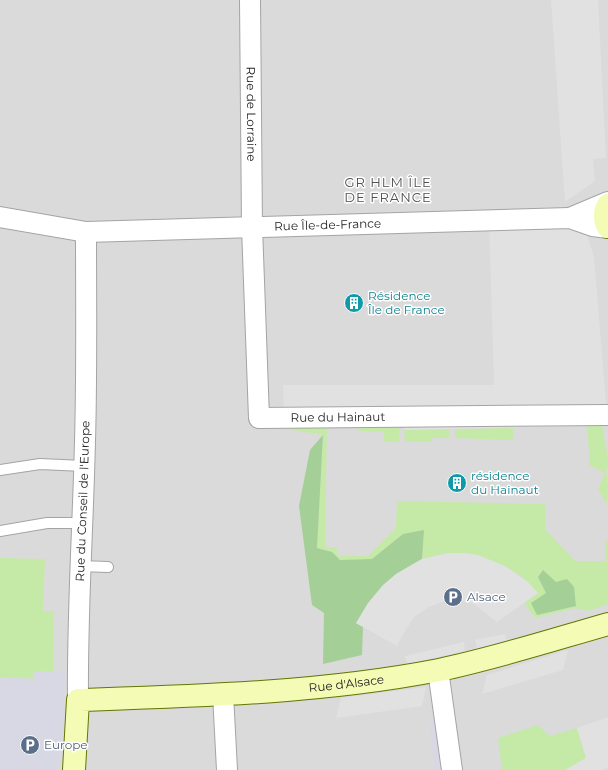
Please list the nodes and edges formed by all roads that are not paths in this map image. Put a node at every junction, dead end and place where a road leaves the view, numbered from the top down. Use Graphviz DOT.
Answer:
graph roads {
  1 [pos="250,0"];
  2 [pos="608,204"];
  3 [pos="0,217"];
  4 [pos="570,218"];
  5 [pos="252,227"];
  6 [pos="608,228"];
  7 [pos="86,232"];
  8 [pos="608,415"];
  9 [pos="84,466"];
  10 [pos="0,470"];
  11 [pos="82,523"];
  12 [pos="0,531"];
  13 [pos="79,566"];
  14 [pos="108,567"];
  15 [pos="608,624"];
  16 [pos="438,670"];
  17 [pos="442,692"];
  18 [pos="223,694"];
  19 [pos="78,700"];
  20 [pos="74,770"];
  21 [pos="227,770"];
  22 [pos="443,770"];
  23 [pos="452,770"];
  1 -- 5 [label="street, Rue de Lorraine"];
  2 -- 4 [label="street, Rue Île-de-France"];
  2 -- 6 [label="main road"];
  3 -- 7 [label="street, Rue Île-de-France"];
  4 -- 5 [label="street, Rue Île-de-France"];
  4 -- 6 [label="street, Rue Île-de-France"];
  5 -- 7 [label="street, Rue Île-de-France"];
  5 -- 8 [label="street, Rue du Hainaut"];
  7 -- 9 [label="street, Rue du Conseil de l'Europe"];
  9 -- 10 [label="lane"];
  9 -- 11 [label="street, Rue du Conseil de l'Europe"];
  11 -- 12 [label="lane"];
  11 -- 13 [label="street, Rue du Conseil de l'Europe"];
  13 -- 14 [label="lane"];
  13 -- 19 [label="street, Rue du Conseil de l'Europe"];
  15 -- 16 [label="main road, Rue d'Alsace"];
  16 -- 17 [label="street"];
  16 -- 18 [label="main road, Rue d'Alsace"];
  17 -- 22 [label="street"];
  17 -- 23 [label="street"];
  18 -- 19 [label="main road, Rue d'Alsace"];
  18 -- 21 [label="street"];
  19 -- 20 [label="main road, Rue du Conseil de l'Europe"];
}
